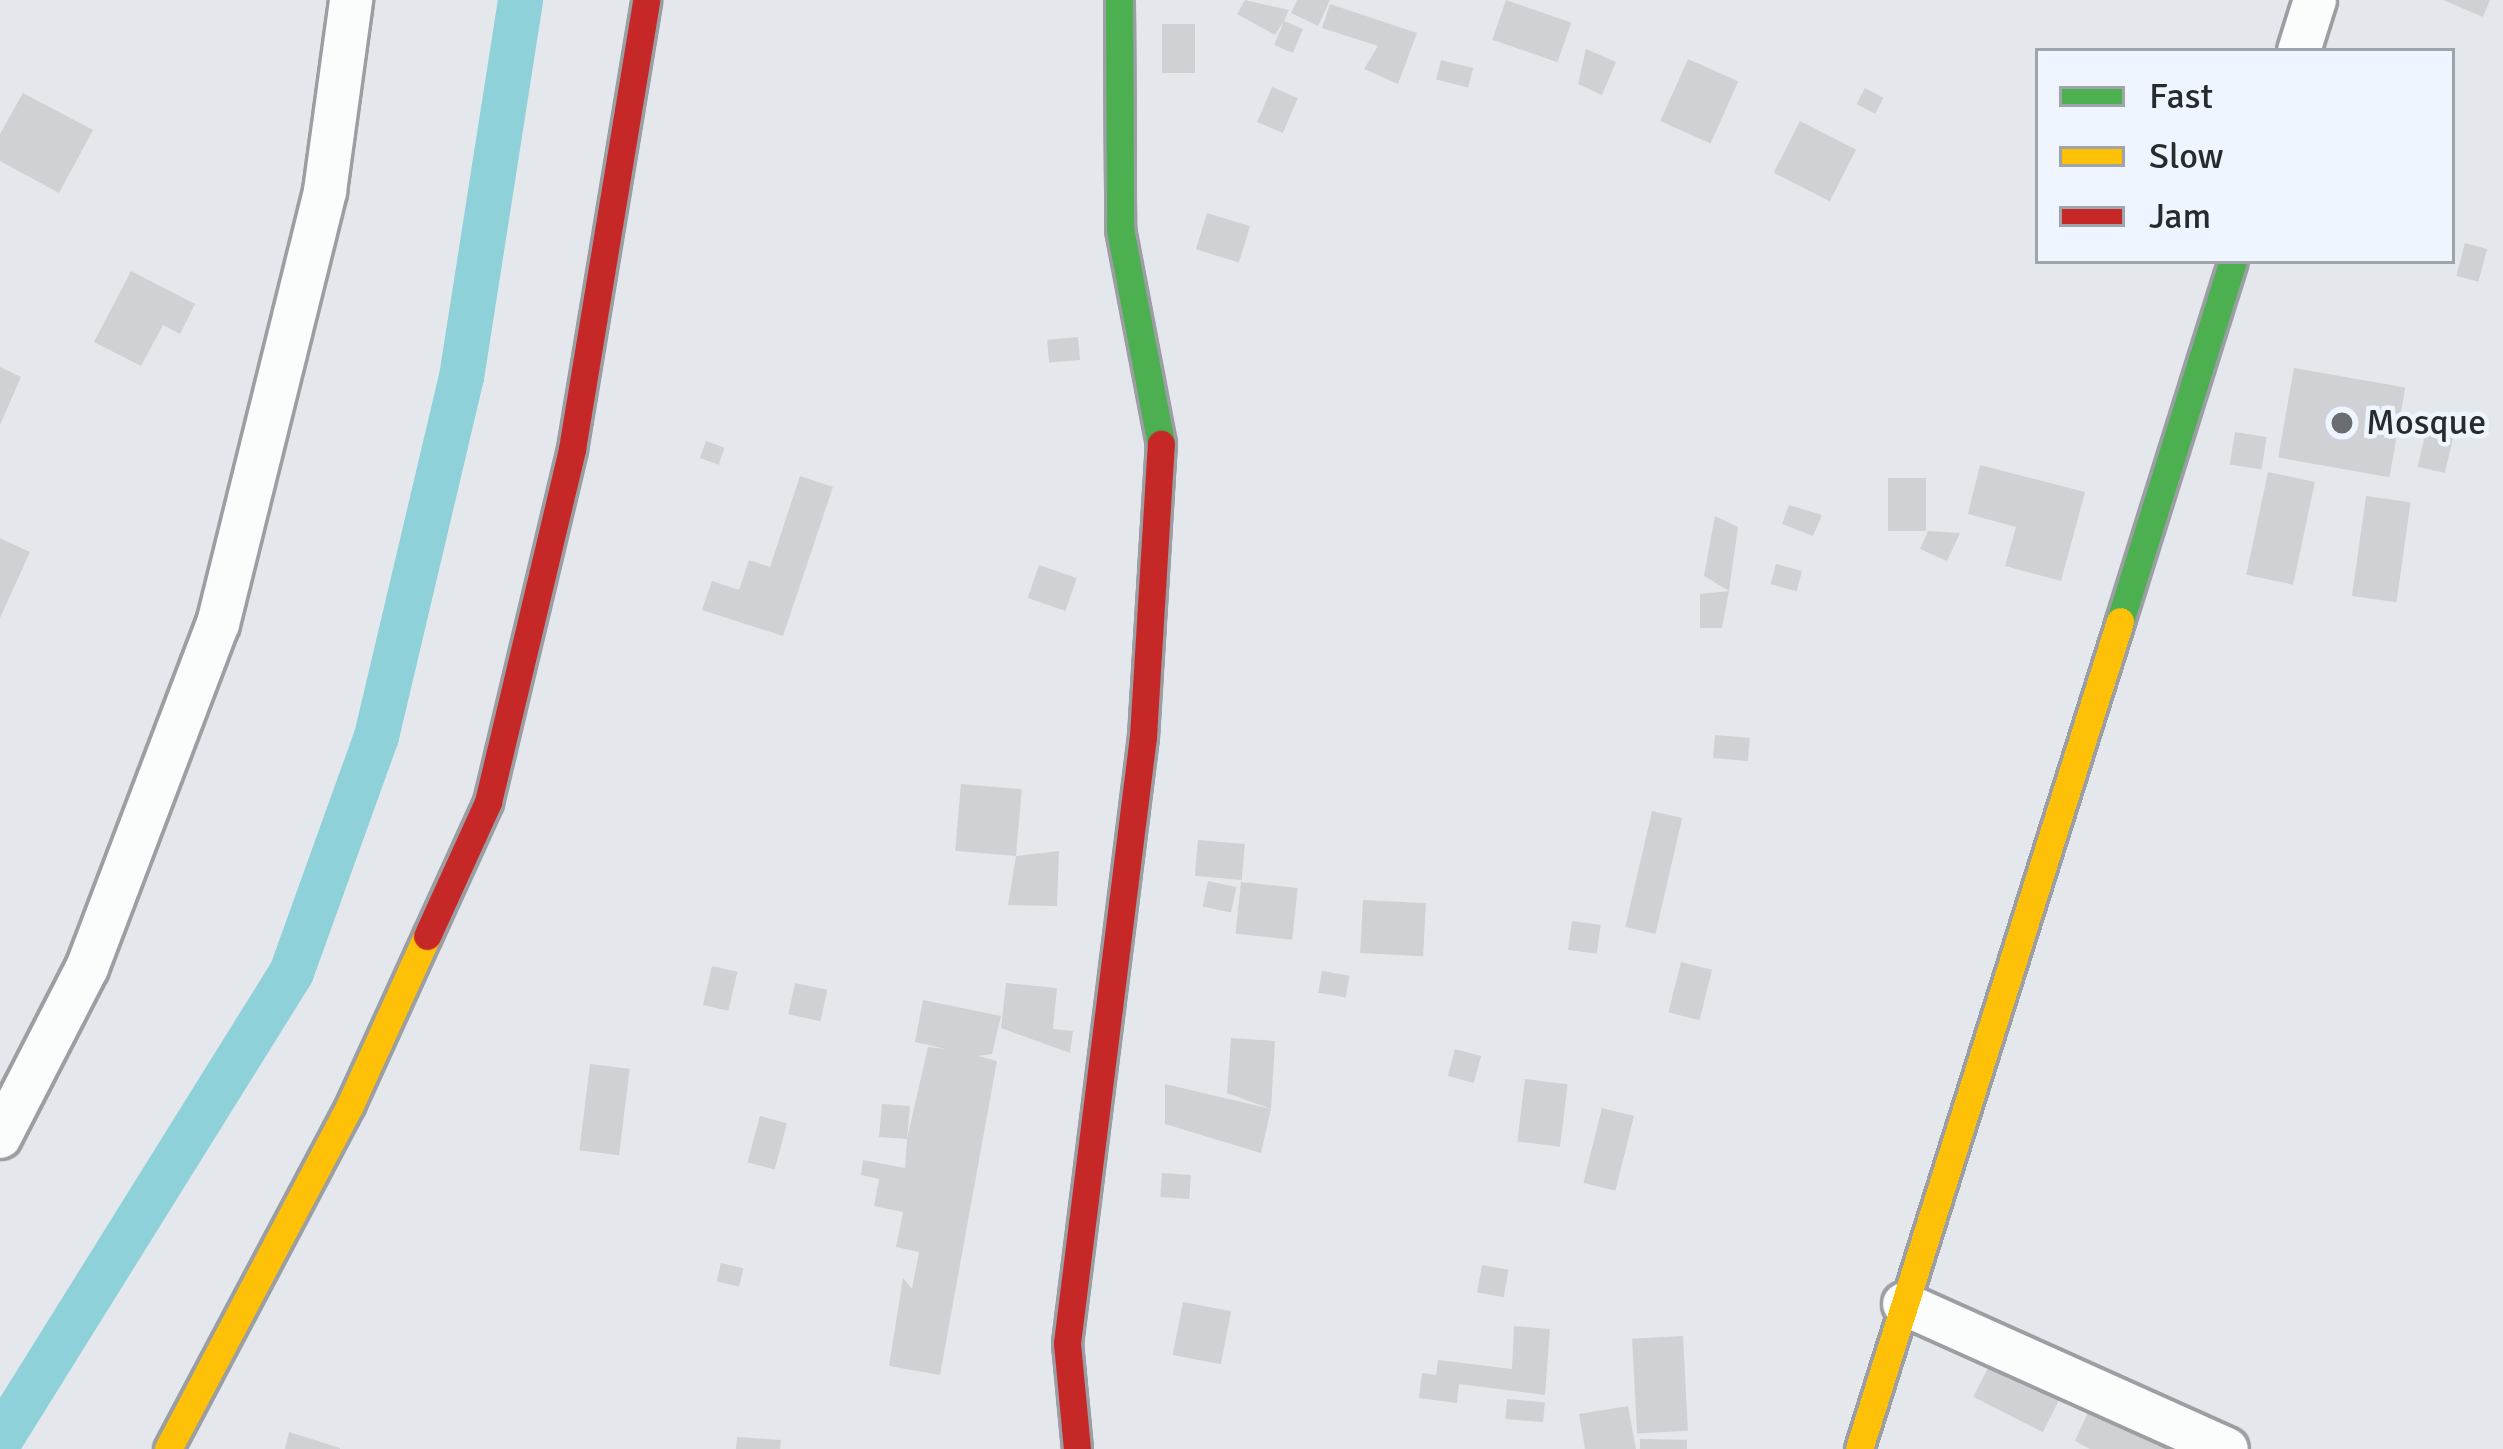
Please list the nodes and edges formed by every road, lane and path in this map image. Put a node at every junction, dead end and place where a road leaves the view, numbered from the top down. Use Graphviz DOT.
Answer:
graph roads {
  1 [pos="351,0"];
  2 [pos="646,0"];
  3 [pos="1119,0"];
  4 [pos="2315,0"];
  5 [pos="2300,48"];
  6 [pos="2232,264"];
  7 [pos="0,1137"];
  8 [pos="1904,1304"];
  9 [pos="2213,1446"];
  10 [pos="168,1449"];
  11 [pos="1077,1449"];
  12 [pos="1859,1449"];
  1 -- 7 [label="street"];
  2 -- 10 [label="street"];
  3 -- 11 [label="street"];
  4 -- 5 [label="street"];
  6 -- 8 [label="street"];
  8 -- 9 [label="street"];
  8 -- 12 [label="street"];
}
